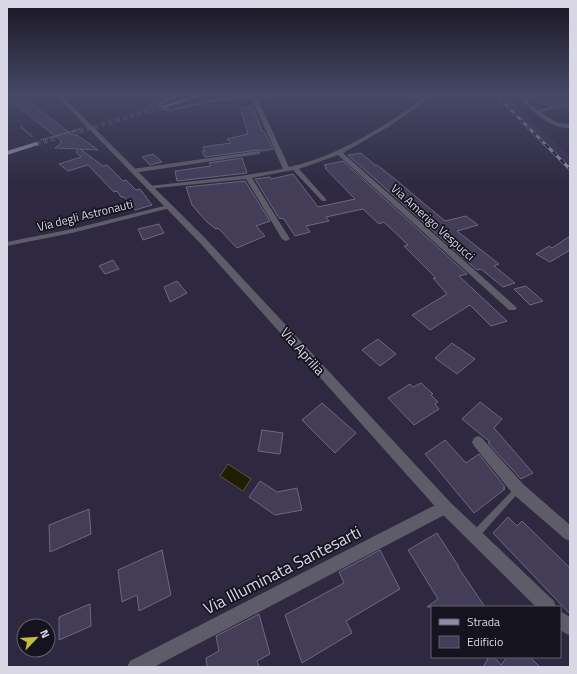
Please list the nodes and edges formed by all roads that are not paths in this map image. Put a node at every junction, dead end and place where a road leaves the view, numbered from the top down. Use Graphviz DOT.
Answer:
graph roads {
  1 [pos="87,125"];
  2 [pos="267,125"];
  3 [pos="389,125"];
  4 [pos="559,125"];
  5 [pos="570,126"];
  6 [pos="37,142"];
  7 [pos="338,152"];
  8 [pos="7,153"];
  9 [pos="258,153"];
  10 [pos="295,168"];
  11 [pos="287,170"];
  12 [pos="133,171"];
  13 [pos="248,177"];
  14 [pos="150,188"];
  15 [pos="324,200"];
  16 [pos="168,207"];
  17 [pos="286,239"];
  18 [pos="7,244"];
  19 [pos="512,308"];
  20 [pos="478,442"];
  21 [pos="518,489"];
  22 [pos="446,507"];
  23 [pos="570,534"];
  24 [pos="475,536"];
  25 [pos="547,606"];
  26 [pos="561,620"];
  27 [pos="570,628"];
  28 [pos="136,667"];
  1 -- 12 [label="street, Via Aprilia"];
  2 -- 11 [label="street"];
  3 -- 7 [label="street"];
  4 -- 5 [label="street"];
  6 -- 8 [label="main road"];
  7 -- 10 [label="street"];
  7 -- 19 [label="street, Via Amerigo Vespucci"];
  9 -- 12 [label="street"];
  10 -- 11 [label="street"];
  10 -- 15 [label="street"];
  11 -- 13 [label="street"];
  12 -- 14 [label="street, Via Aprilia"];
  13 -- 14 [label="street"];
  13 -- 17 [label="street"];
  14 -- 16 [label="street, Via Aprilia"];
  16 -- 18 [label="street, Via degli Astronauti"];
  16 -- 22 [label="street, Via Aprilia"];
  20 -- 21 [label="street"];
  21 -- 23 [label="street"];
  21 -- 24 [label="lane"];
  22 -- 24 [label="street, Via Aprilia"];
  22 -- 28 [label="street, Via Illuminata Santesarti"];
  24 -- 25 [label="street, Via Aprilia"];
  26 -- 27 [label="street"];
}
